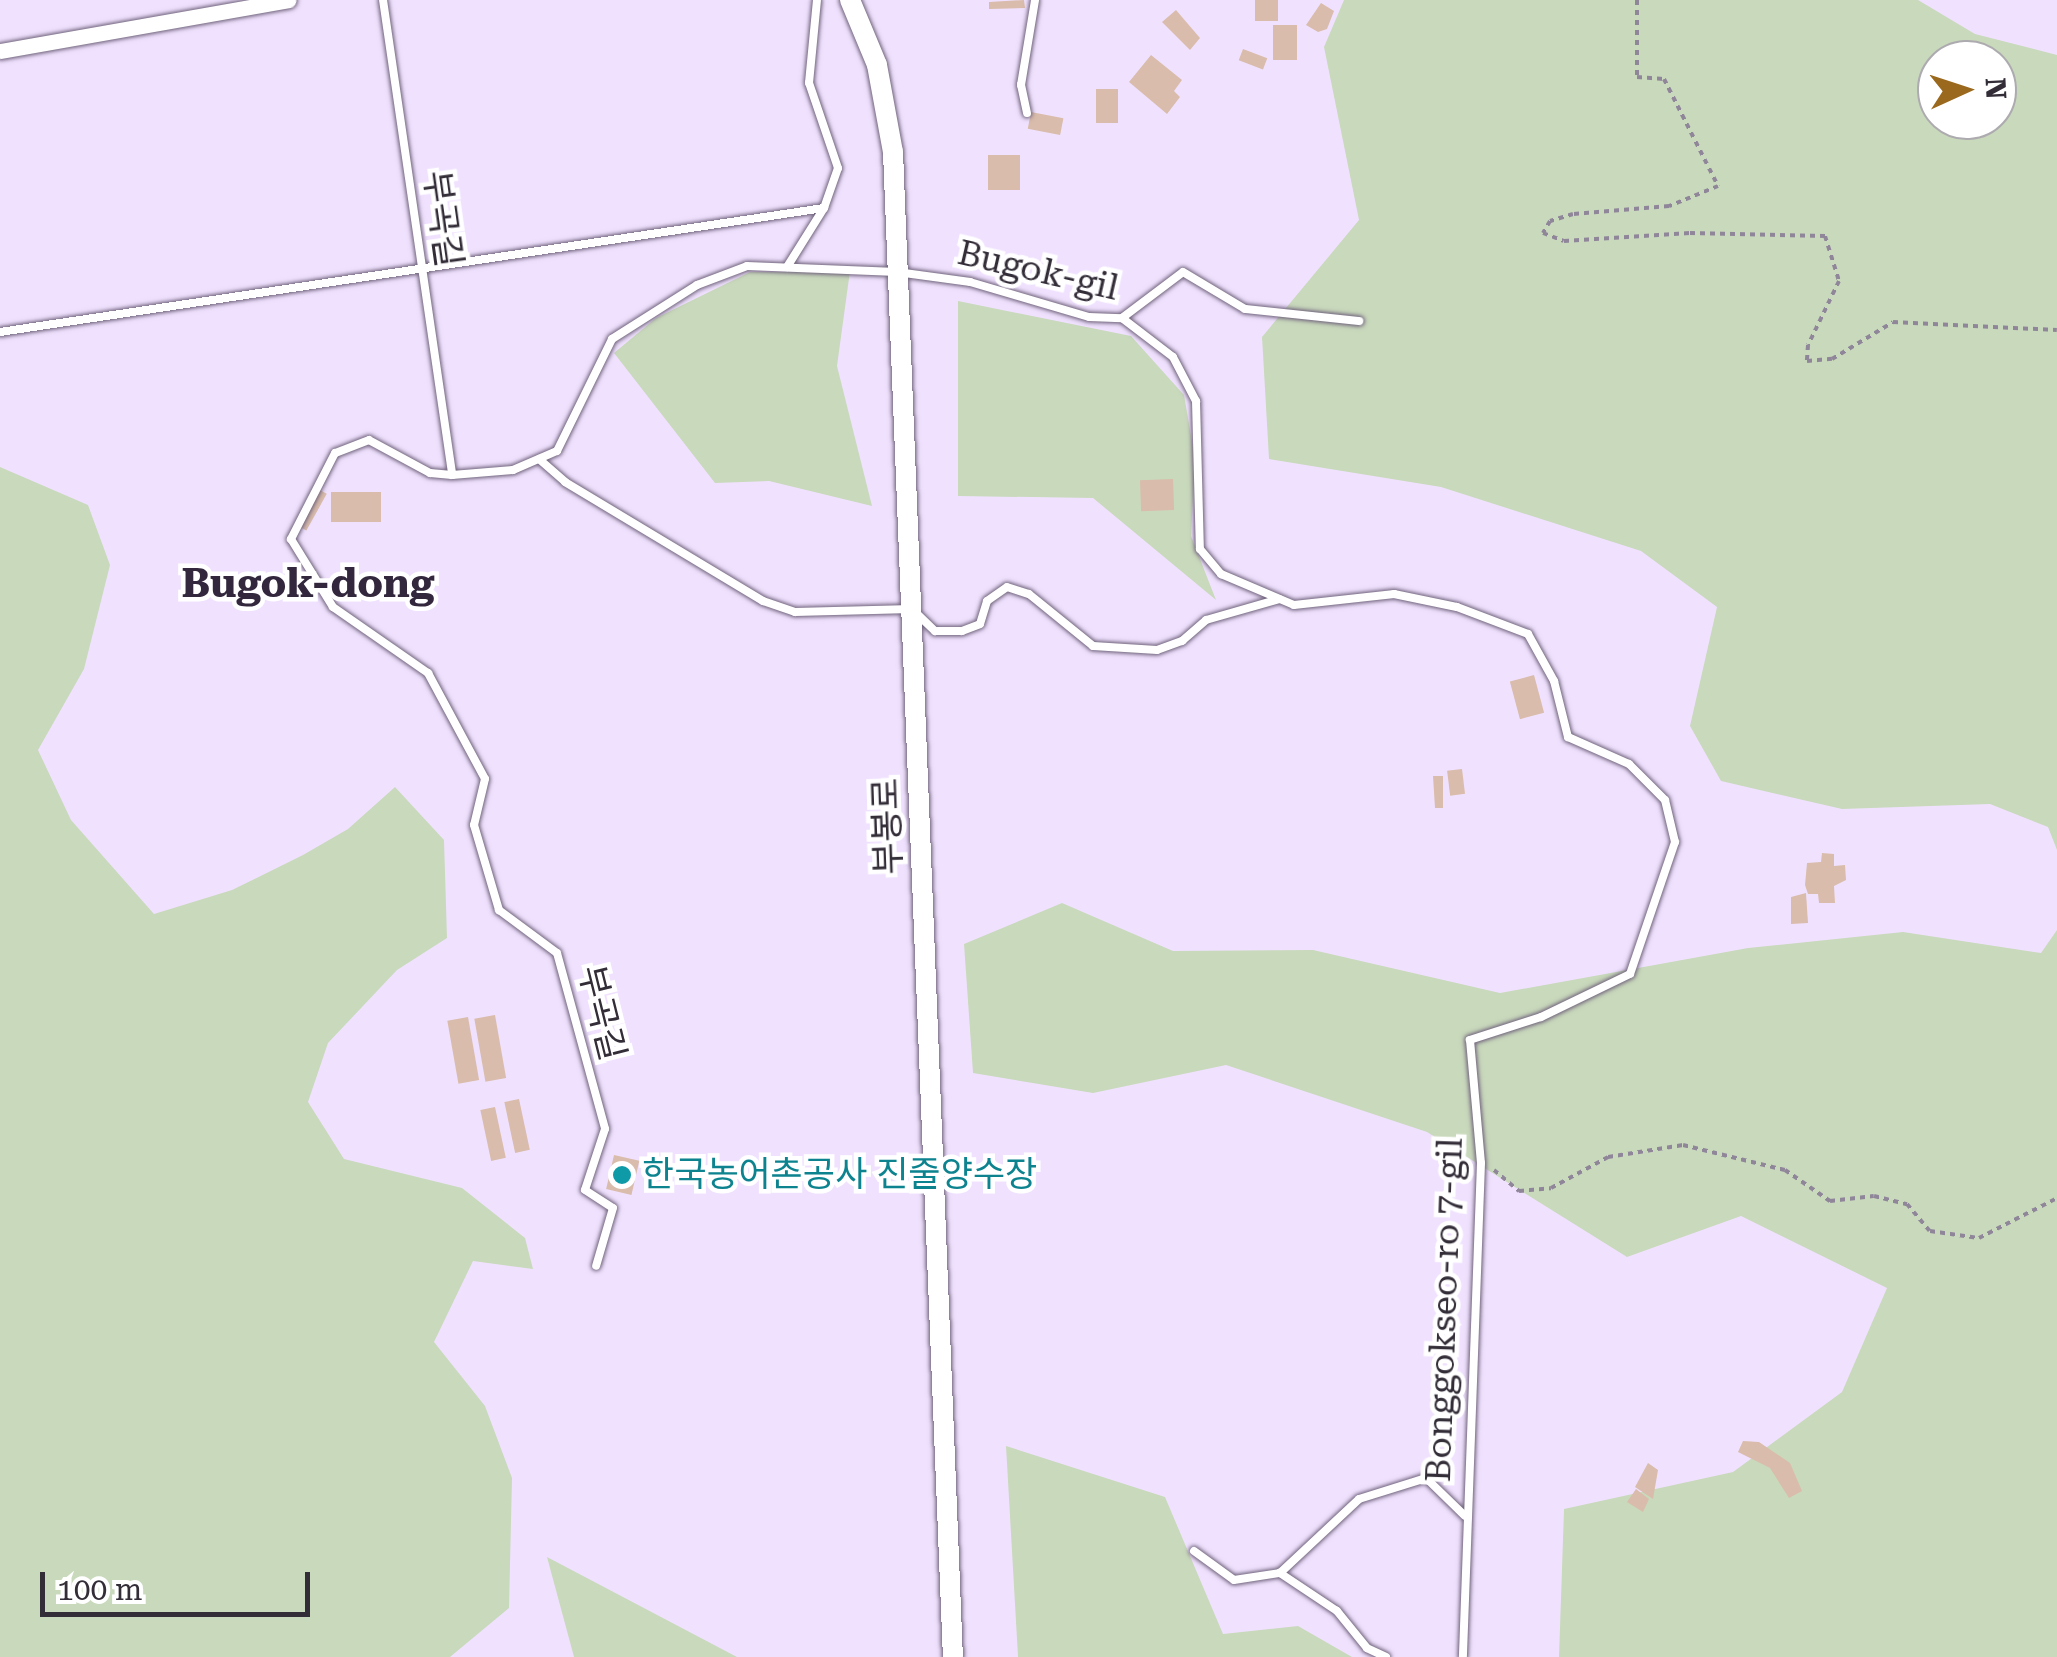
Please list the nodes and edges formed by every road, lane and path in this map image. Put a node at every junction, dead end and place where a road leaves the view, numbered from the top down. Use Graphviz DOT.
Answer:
graph roads {
  1 [pos="289,0"];
  2 [pos="383,0"];
  3 [pos="817,0"];
  4 [pos="850,0"];
  5 [pos="1034,0"];
  6 [pos="1638,0"];
  7 [pos="0,51"];
  8 [pos="1027,113"];
  9 [pos="824,208"];
  10 [pos="421,266"];
  11 [pos="787,267"];
  12 [pos="897,272"];
  13 [pos="1122,318"];
  14 [pos="1359,321"];
  15 [pos="2057,330"];
  16 [pos="0,332"];
  17 [pos="539,459"];
  18 [pos="452,475"];
  19 [pos="1279,599"];
  20 [pos="912,609"];
  21 [pos="1541,1017"];
  22 [pos="1481,1163"];
  23 [pos="2057,1198"];
  24 [pos="596,1266"];
  25 [pos="1465,1516"];
  26 [pos="1194,1551"];
  27 [pos="1280,1573"];
  28 [pos="953,1657"];
  29 [pos="1386,1657"];
  30 [pos="1463,1657"];
  1 -- 7 [label="street"];
  2 -- 10 [label="lane, 부곡길"];
  3 -- 9 [label="lane"];
  4 -- 12 [label="street, 부봉로"];
  5 -- 8 [label="lane"];
  6 -- 15 [label="path"];
  9 -- 10 [label="lane"];
  9 -- 11 [label="lane"];
  10 -- 16 [label="lane"];
  10 -- 18 [label="lane, 부곡길"];
  11 -- 12 [label="lane, Bugok-gil"];
  11 -- 17 [label="lane"];
  12 -- 13 [label="lane, Bugok-gil"];
  12 -- 20 [label="street, 부봉로"];
  13 -- 14 [label="lane"];
  13 -- 19 [label="lane, Bugok-gil"];
  17 -- 18 [label="lane"];
  17 -- 20 [label="lane"];
  18 -- 24 [label="lane, 부곡길"];
  19 -- 20 [label="lane"];
  19 -- 21 [label="lane, Bugok-gil"];
  20 -- 28 [label="street, 부봉로"];
  21 -- 22 [label="lane, Bonggokseo-ro 7-gil"];
  22 -- 23 [label="path"];
  22 -- 25 [label="lane, Bonggokseo-ro 7-gil"];
  25 -- 27 [label="lane"];
  25 -- 30 [label="lane, Bonggokseo-ro 7-gil"];
  26 -- 27 [label="lane"];
  27 -- 29 [label="lane"];
}
